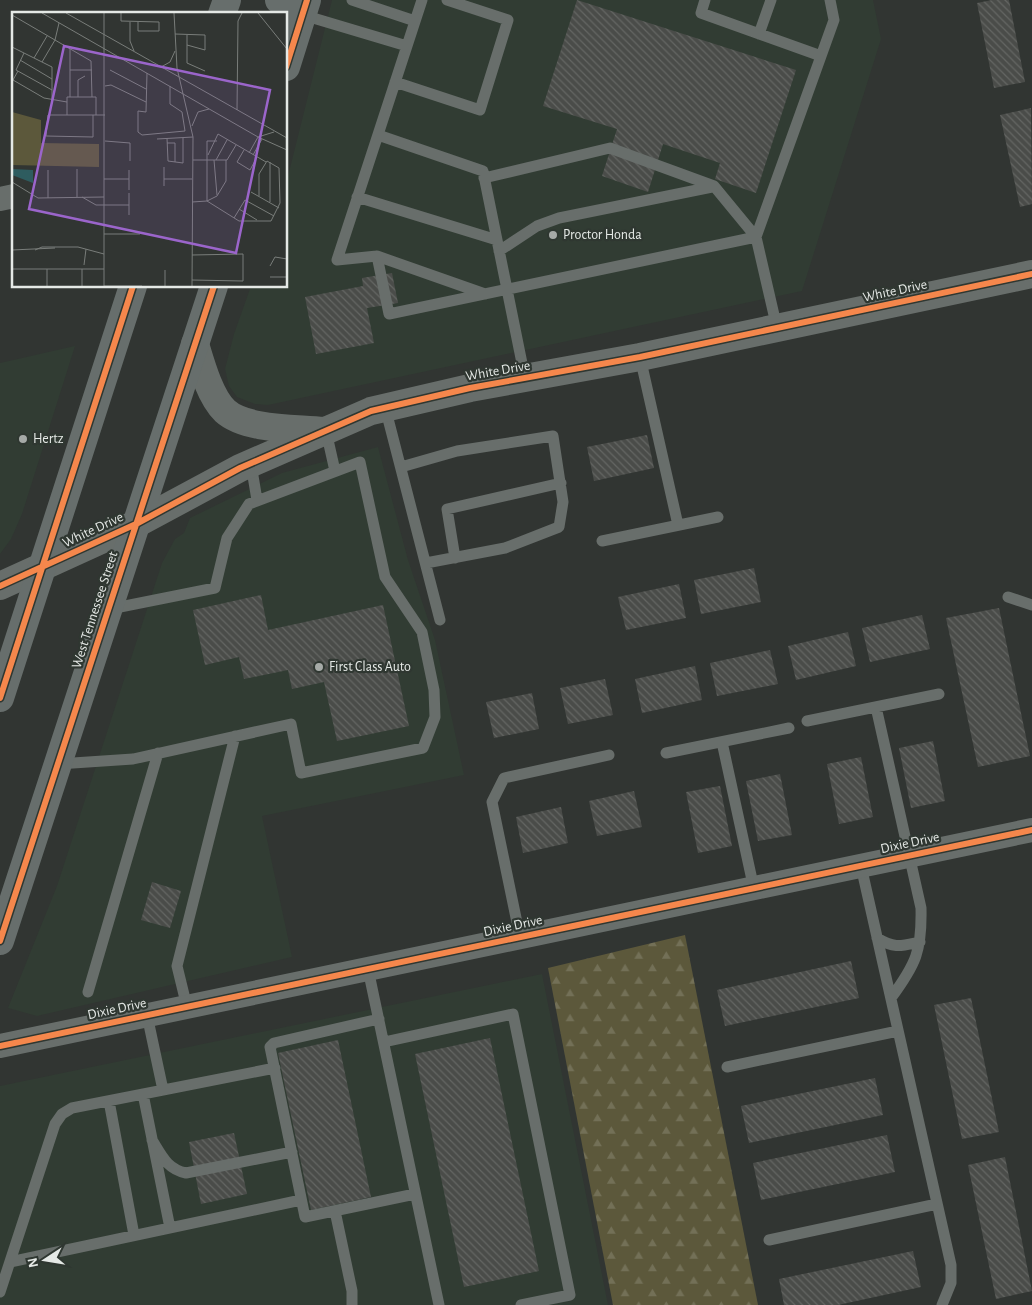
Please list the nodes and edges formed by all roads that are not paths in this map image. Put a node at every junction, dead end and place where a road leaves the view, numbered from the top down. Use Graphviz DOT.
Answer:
graph roads {
  1 [pos="279,0"];
  2 [pos="352,0"];
  3 [pos="422,0"];
  4 [pos="447,0"];
  5 [pos="705,0"];
  6 [pos="771,0"];
  7 [pos="830,0"];
  8 [pos="305,8"];
  9 [pos="415,21"];
  10 [pos="759,34"];
  11 [pos="407,46"];
  12 [pos="821,56"];
  13 [pos="288,61"];
  14 [pos="395,82"];
  15 [pos="378,135"];
  16 [pos="484,178"];
  17 [pos="714,186"];
  18 [pos="357,197"];
  19 [pos="756,237"];
  20 [pos="498,245"];
  21 [pos="377,256"];
  22 [pos="1032,274"];
  23 [pos="131,288"];
  24 [pos="213,288"];
  25 [pos="507,290"];
  26 [pos="485,294"];
  27 [pos="777,328"];
  28 [pos="195,344"];
  29 [pos="640,358"];
  30 [pos="525,378"];
  31 [pos="385,408"];
  32 [pos="326,431"];
  33 [pos="251,464"];
  34 [pos="401,467"];
  35 [pos="335,471"];
  36 [pos="561,484"];
  37 [pos="257,500"];
  38 [pos="718,517"];
  39 [pos="136,524"];
  40 [pos="678,525"];
  41 [pos="602,541"];
  42 [pos="455,558"];
  43 [pos="426,563"];
  44 [pos="42,568"];
  45 [pos="0,586"];
  46 [pos="1008,597"];
  47 [pos="1032,606"];
  48 [pos="108,609"];
  49 [pos="440,620"];
  50 [pos="1,692"];
  51 [pos="939,694"];
  52 [pos="876,707"];
  53 [pos="808,721"];
  54 [pos="789,728"];
  55 [pos="235,736"];
  56 [pos="722,742"];
  57 [pos="158,753"];
  58 [pos="666,753"];
  59 [pos="609,755"];
  60 [pos="57,764"];
  61 [pos="1032,830"];
  62 [pos="910,856"];
  63 [pos="861,866"];
  64 [pos="754,889"];
  65 [pos="520,937"];
  66 [pos="877,938"];
  67 [pos="0,941"];
  68 [pos="920,942"];
  69 [pos="368,969"];
  70 [pos="88,992"];
  71 [pos="891,998"];
  72 [pos="187,1007"];
  73 [pos="147,1016"];
  74 [pos="379,1019"];
  75 [pos="898,1031"];
  76 [pos="384,1042"];
  77 [pos="0,1046"];
  78 [pos="727,1067"];
  79 [pos="274,1068"];
  80 [pos="163,1090"];
  81 [pos="143,1094"];
  82 [pos="108,1101"];
  83 [pos="152,1140"];
  84 [pos="292,1152"];
  85 [pos="415,1194"];
  86 [pos="302,1200"];
  87 [pos="937,1204"];
  88 [pos="335,1211"];
  89 [pos="170,1228"];
  90 [pos="134,1235"];
  91 [pos="769,1240"];
  92 [pos="10,1262"];
  93 [pos="0,1292"];
  94 [pos="352,1305"];
  95 [pos="439,1305"];
  96 [pos="521,1305"];
  97 [pos="942,1305"];
  1 -- 8 [label="main road"];
  2 -- 9 [label="lane"];
  3 -- 9 [label="lane"];
  4 -- 14 [label="lane"];
  5 -- 10 [label="lane"];
  6 -- 10 [label="lane"];
  7 -- 12 [label="lane"];
  8 -- 11 [label="lane"];
  8 -- 13 [label="main road"];
  9 -- 11 [label="lane"];
  10 -- 12 [label="lane"];
  11 -- 14 [label="lane"];
  12 -- 19 [label="lane"];
  14 -- 15 [label="lane"];
  15 -- 16 [label="lane"];
  15 -- 18 [label="lane"];
  16 -- 17 [label="lane"];
  16 -- 20 [label="lane"];
  17 -- 19 [label="lane"];
  17 -- 20 [label="lane"];
  18 -- 20 [label="lane"];
  18 -- 21 [label="lane"];
  19 -- 25 [label="lane"];
  19 -- 27 [label="lane"];
  20 -- 25 [label="lane"];
  21 -- 26 [label="lane"];
  21 -- 26 [label="lane"];
  22 -- 27 [label="street, White Drive"];
  23 -- 44 [label="main road"];
  24 -- 28 [label="main road, West Tennessee Street"];
  25 -- 26 [label="lane"];
  25 -- 30 [label="lane"];
  27 -- 29 [label="street, White Drive"];
  28 -- 32 [label="street"];
  28 -- 39 [label="main road, West Tennessee Street"];
  29 -- 30 [label="street, White Drive"];
  29 -- 40 [label="lane"];
  30 -- 31 [label="street, White Drive"];
  31 -- 32 [label="street, White Drive"];
  31 -- 34 [label="lane"];
  32 -- 33 [label="street, White Drive"];
  32 -- 35 [label="lane"];
  33 -- 37 [label="lane"];
  33 -- 39 [label="street, White Drive"];
  34 -- 36 [label="lane"];
  34 -- 43 [label="lane"];
  35 -- 37 [label="lane"];
  35 -- 55 [label="lane"];
  36 -- 42 [label="lane"];
  36 -- 42 [label="lane"];
  37 -- 48 [label="lane"];
  38 -- 40 [label="lane"];
  39 -- 44 [label="street, White Drive"];
  39 -- 48 [label="main road, West Tennessee Street"];
  40 -- 41 [label="lane"];
  42 -- 43 [label="lane"];
  43 -- 49 [label="lane"];
  44 -- 45 [label="street, White Drive"];
  44 -- 50 [label="main road"];
  46 -- 47 [label="lane"];
  48 -- 60 [label="main road, West Tennessee Street"];
  51 -- 52 [label="lane"];
  52 -- 53 [label="lane"];
  52 -- 62 [label="lane"];
  54 -- 56 [label="lane"];
  55 -- 57 [label="lane"];
  55 -- 72 [label="lane"];
  56 -- 58 [label="lane"];
  56 -- 64 [label="lane"];
  57 -- 60 [label="lane"];
  57 -- 70 [label="lane"];
  59 -- 65 [label="lane"];
  60 -- 67 [label="main road, West Tennessee Street"];
  61 -- 62 [label="street, Dixie Drive"];
  62 -- 63 [label="street, Dixie Drive"];
  62 -- 68 [label="lane"];
  63 -- 64 [label="street, Dixie Drive"];
  63 -- 66 [label="lane"];
  64 -- 65 [label="street, Dixie Drive"];
  65 -- 69 [label="street, Dixie Drive"];
  66 -- 68 [label="lane"];
  66 -- 71 [label="lane"];
  68 -- 71 [label="lane"];
  69 -- 72 [label="street, Dixie Drive"];
  69 -- 74 [label="lane"];
  71 -- 75 [label="lane"];
  72 -- 73 [label="street, Dixie Drive"];
  73 -- 77 [label="street, Dixie Drive"];
  73 -- 80 [label="lane"];
  74 -- 76 [label="lane"];
  74 -- 79 [label="lane"];
  75 -- 78 [label="lane"];
  75 -- 87 [label="lane"];
  76 -- 85 [label="lane"];
  76 -- 96 [label="lane"];
  79 -- 80 [label="lane"];
  79 -- 84 [label="lane"];
  80 -- 81 [label="lane"];
  81 -- 82 [label="lane"];
  81 -- 83 [label="lane"];
  82 -- 90 [label="lane"];
  82 -- 92 [label="lane"];
  83 -- 84 [label="lane"];
  83 -- 89 [label="lane"];
  84 -- 86 [label="lane"];
  85 -- 88 [label="lane"];
  85 -- 95 [label="lane"];
  86 -- 88 [label="lane"];
  86 -- 89 [label="lane"];
  87 -- 91 [label="lane"];
  87 -- 97 [label="lane"];
  88 -- 94 [label="lane"];
  89 -- 90 [label="lane"];
  90 -- 92 [label="lane"];
  92 -- 93 [label="lane"];
}
